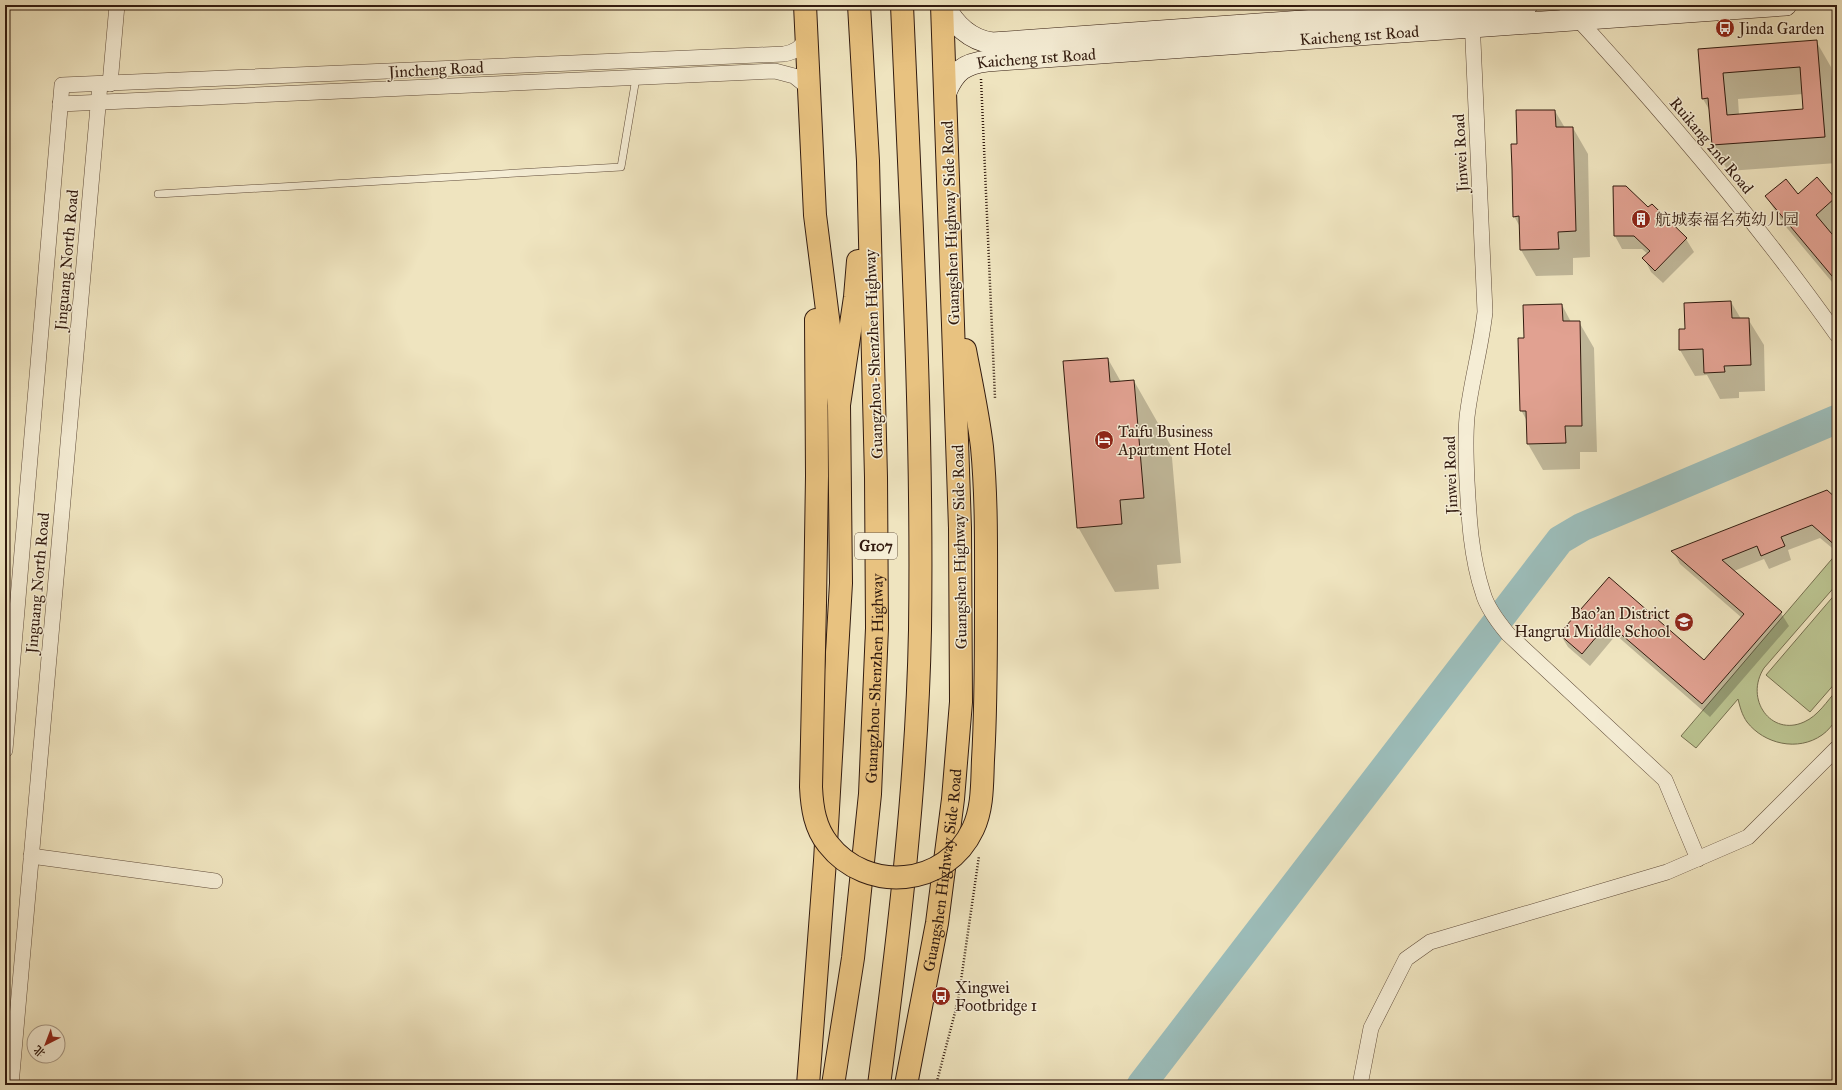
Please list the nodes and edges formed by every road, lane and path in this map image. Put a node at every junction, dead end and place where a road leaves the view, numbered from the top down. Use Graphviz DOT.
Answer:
graph roads {
  1 [pos="118,5"];
  2 [pos="805,5"];
  3 [pos="859,5"];
  4 [pos="902,5"];
  5 [pos="943,5"];
  6 [pos="1527,5"];
  7 [pos="1786,5"];
  8 [pos="1572,12"];
  9 [pos="1450,15"];
  10 [pos="1472,18"];
  11 [pos="807,38"];
  12 [pos="636,78"];
  13 [pos="105,84"];
  14 [pos="62,86"];
  15 [pos="809,88"];
  16 [pos="946,92"];
  17 [pos="98,102"];
  18 [pos="60,104"];
  19 [pos="868,161"];
  20 [pos="158,194"];
  21 [pos="815,214"];
  22 [pos="952,267"];
  23 [pos="1837,335"];
  24 [pos="839,405"];
  25 [pos="1837,748"];
  26 [pos="5,750"];
  27 [pos="31,856"];
  28 [pos="1698,859"];
  29 [pos="215,881"];
  30 [pos="11,1085"];
  31 [pos="808,1085"];
  32 [pos="834,1085"];
  33 [pos="879,1085"];
  34 [pos="906,1085"];
  35 [pos="1360,1085"];
  1 -- 13 [label="street, Jinguang North Road"];
  2 -- 11 [label="main road"];
  3 -- 19 [label="main road, Guangzhou-Shenzhen Highway / G107"];
  4 -- 33 [label="main road, G107"];
  5 -- 9 [label="street, Kaicheng 1st Road"];
  5 -- 16 [label="main road, Guangshen Highway Side Road"];
  6 -- 10 [label="street, Kaicheng 1st Road"];
  7 -- 8 [label="street, Kaicheng 1st Road"];
  8 -- 10 [label="street, Kaicheng 1st Road"];
  8 -- 23 [label="street, Ruikang 2nd Road"];
  9 -- 10 [label="street, Kaicheng 1st Road"];
  9 -- 16 [label="street, Kaicheng 1st Road"];
  10 -- 28 [label="street, Jinwei Road"];
  11 -- 13 [label="street, Jincheng Road"];
  11 -- 15 [label="main road"];
  12 -- 15 [label="street, Jincheng Road"];
  12 -- 17 [label="street, Jincheng Road"];
  12 -- 20 [label="lane"];
  13 -- 14 [label="street, Jincheng Road"];
  13 -- 17 [label="street, Jinguang North Road"];
  14 -- 18 [label="street, Jinguang North Road"];
  15 -- 21 [label="main road"];
  16 -- 22 [label="main road, Guangshen Highway Side Road"];
  17 -- 18 [label="street, Jincheng Road"];
  17 -- 27 [label="street, Jinguang North Road"];
  18 -- 26 [label="street, Jinguang North Road"];
  19 -- 24 [label="main road"];
  19 -- 32 [label="main road, Guangzhou-Shenzhen Highway / G107"];
  21 -- 22 [label="main road, bridge"];
  21 -- 24 [label="main road"];
  22 -- 34 [label="main road, Guangshen Highway Side Road"];
  24 -- 31 [label="main road"];
  25 -- 28 [label="street"];
  27 -- 29 [label="street"];
  27 -- 30 [label="street, Jinguang North Road"];
  28 -- 35 [label="street"];
}
